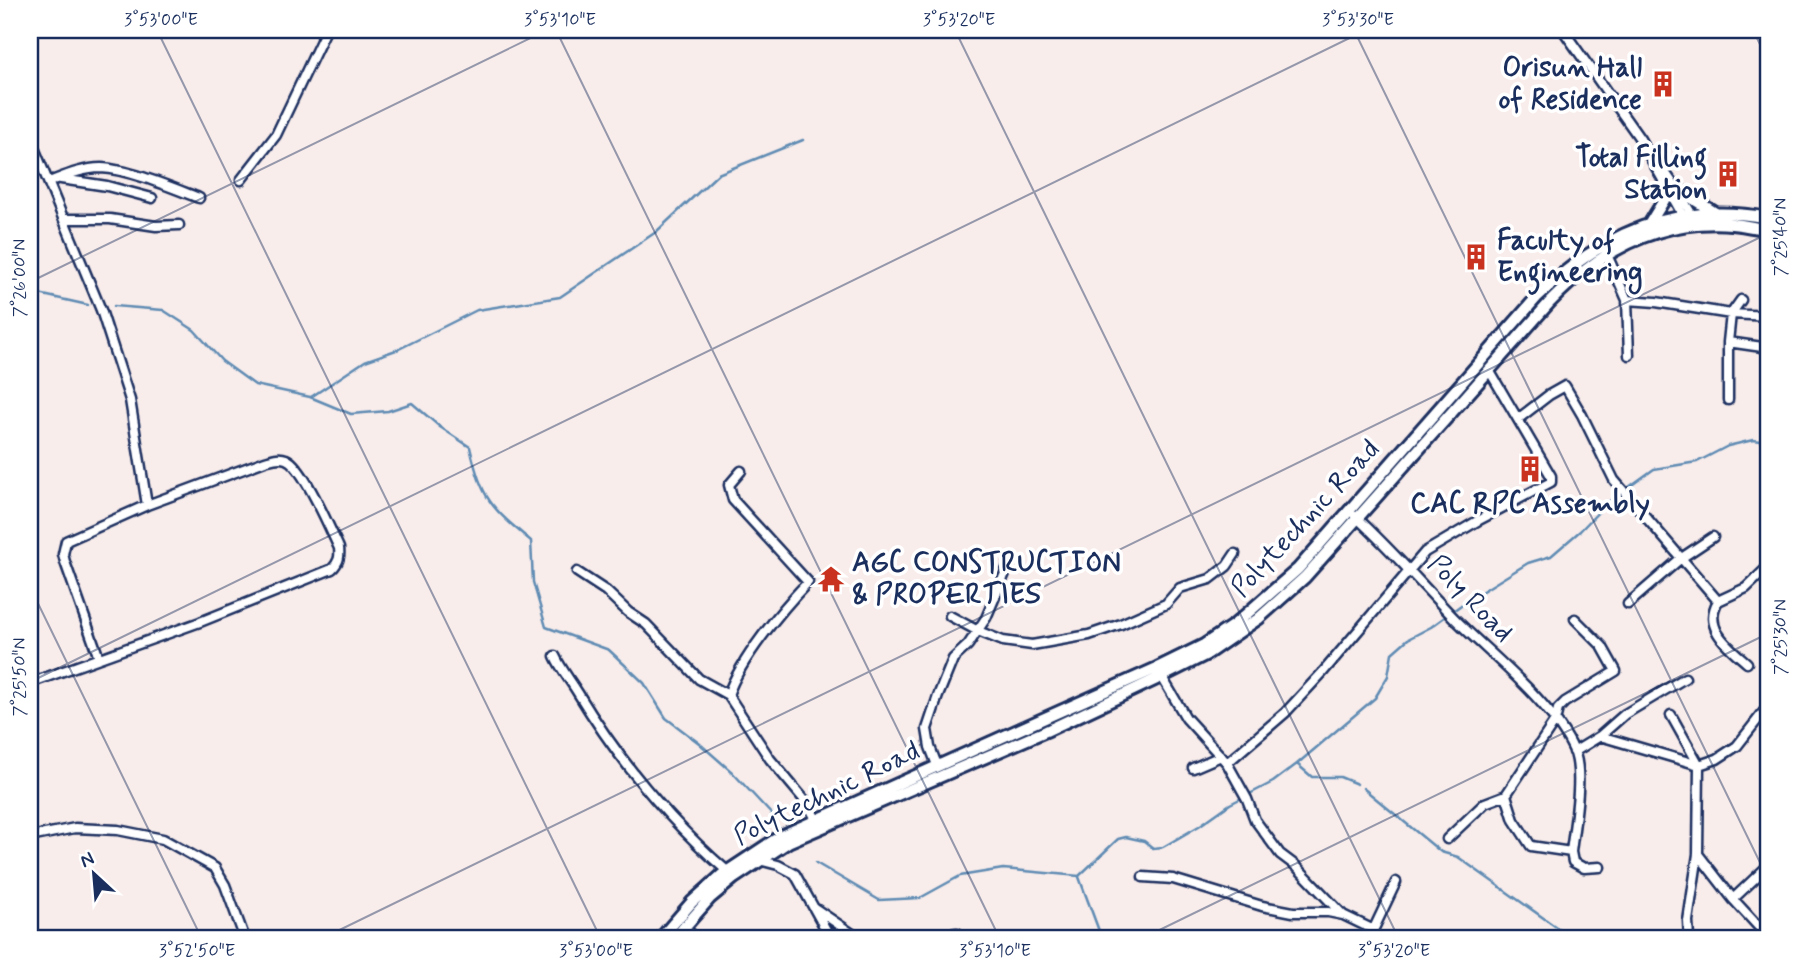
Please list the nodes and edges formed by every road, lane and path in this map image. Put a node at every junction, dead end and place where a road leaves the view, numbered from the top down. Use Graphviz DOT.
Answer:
graph roads {
  1 [pos="326,30"];
  2 [pos="1563,30"];
  3 [pos="30,138"];
  4 [pos="58,178"];
  5 [pos="241,180"];
  6 [pos="48,182"];
  7 [pos="1673,190"];
  8 [pos="152,198"];
  9 [pos="199,198"];
  10 [pos="1717,214"];
  11 [pos="1769,218"];
  12 [pos="64,219"];
  13 [pos="1690,221"];
  14 [pos="1650,223"];
  15 [pos="178,225"];
  16 [pos="1769,230"];
  17 [pos="1604,249"];
  18 [pos="1627,300"];
  19 [pos="1741,300"];
  20 [pos="1731,314"];
  21 [pos="1769,316"];
  22 [pos="1728,342"];
  23 [pos="1769,348"];
  24 [pos="1629,355"];
  25 [pos="1489,370"];
  26 [pos="1459,395"];
  27 [pos="1728,400"];
  28 [pos="1518,419"];
  29 [pos="741,471"];
  30 [pos="147,505"];
  31 [pos="1353,514"];
  32 [pos="1713,537"];
  33 [pos="1235,554"];
  34 [pos="1680,559"];
  35 [pos="1009,564"];
  36 [pos="1769,566"];
  37 [pos="1409,568"];
  38 [pos="577,572"];
  39 [pos="1718,601"];
  40 [pos="1628,604"];
  41 [pos="950,616"];
  42 [pos="1576,619"];
  43 [pos="978,631"];
  44 [pos="555,656"];
  45 [pos="99,658"];
  46 [pos="1747,663"];
  47 [pos="1159,672"];
  48 [pos="1685,678"];
  49 [pos="30,683"];
  50 [pos="728,695"];
  51 [pos="1769,705"];
  52 [pos="1671,715"];
  53 [pos="1555,721"];
  54 [pos="1600,736"];
  55 [pos="1574,752"];
  56 [pos="1224,760"];
  57 [pos="937,765"];
  58 [pos="1699,765"];
  59 [pos="1193,768"];
  60 [pos="1506,795"];
  61 [pos="816,819"];
  62 [pos="30,837"];
  63 [pos="1447,839"];
  64 [pos="1571,852"];
  65 [pos="1698,854"];
  66 [pos="759,860"];
  67 [pos="1769,864"];
  68 [pos="1600,867"];
  69 [pos="727,871"];
  70 [pos="1143,877"];
  71 [pos="1396,882"];
  72 [pos="1733,899"];
  73 [pos="814,907"];
  74 [pos="1343,915"];
  75 [pos="683,927"];
  76 [pos="1372,929"];
  77 [pos="1769,938"];
  78 [pos="245,939"];
  79 [pos="616,939"];
  80 [pos="623,939"];
  81 [pos="660,939"];
  82 [pos="674,939"];
  83 [pos="697,939"];
  84 [pos="831,939"];
  85 [pos="860,939"];
  86 [pos="911,939"];
  87 [pos="966,939"];
  88 [pos="1369,939"];
  89 [pos="1689,939"];
  1 -- 5 [label="street"];
  2 -- 7 [label="street"];
  3 -- 6 [label="street"];
  4 -- 6 [label="street"];
  4 -- 8 [label="street"];
  4 -- 9 [label="street"];
  6 -- 12 [label="street"];
  7 -- 10 [label="main road"];
  7 -- 13 [label="street"];
  7 -- 14 [label="main road"];
  10 -- 11 [label="main road, Polytechnic Road"];
  10 -- 13 [label="main road, Polytechnic Road"];
  12 -- 15 [label="street"];
  12 -- 30 [label="street"];
  13 -- 14 [label="main road, Polytechnic Road"];
  13 -- 16 [label="main road, Polytechnic Road"];
  13 -- 17 [label="main road, Polytechnic Road"];
  14 -- 17 [label="main road, Polytechnic Road"];
  17 -- 18 [label="street"];
  17 -- 25 [label="main road, Polytechnic Road"];
  17 -- 26 [label="main road, Polytechnic Road"];
  18 -- 20 [label="street"];
  18 -- 24 [label="street"];
  19 -- 20 [label="street"];
  20 -- 21 [label="street"];
  20 -- 22 [label="street"];
  22 -- 23 [label="street"];
  22 -- 27 [label="street"];
  25 -- 26 [label="main road, Polytechnic Road"];
  25 -- 28 [label="street"];
  26 -- 31 [label="main road, Polytechnic Road"];
  28 -- 34 [label="street"];
  28 -- 37 [label="street"];
  29 -- 50 [label="street"];
  30 -- 45 [label="street"];
  30 -- 45 [label="street"];
  31 -- 37 [label="street, Poly Road"];
  31 -- 47 [label="main road, Polytechnic Road"];
  32 -- 34 [label="street"];
  33 -- 43 [label="street"];
  34 -- 39 [label="street"];
  34 -- 40 [label="street"];
  35 -- 43 [label="street"];
  36 -- 39 [label="street"];
  37 -- 53 [label="street, Poly Road"];
  37 -- 56 [label="street"];
  38 -- 50 [label="street"];
  39 -- 46 [label="street"];
  41 -- 43 [label="street"];
  42 -- 53 [label="street"];
  43 -- 57 [label="street"];
  44 -- 69 [label="street"];
  45 -- 49 [label="street"];
  47 -- 56 [label="street"];
  47 -- 57 [label="main road, Polytechnic Road"];
  47 -- 66 [label="main road, Polytechnic Road"];
  48 -- 54 [label="street"];
  50 -- 61 [label="street"];
  51 -- 58 [label="street"];
  52 -- 58 [label="street"];
  53 -- 55 [label="street, Poly Road"];
  53 -- 60 [label="street"];
  54 -- 55 [label="street"];
  54 -- 58 [label="street"];
  55 -- 64 [label="street"];
  56 -- 59 [label="street"];
  56 -- 74 [label="street"];
  57 -- 61 [label="main road, Polytechnic Road"];
  58 -- 65 [label="street"];
  60 -- 63 [label="street"];
  60 -- 64 [label="street"];
  61 -- 69 [label="main road, Polytechnic Road"];
  62 -- 78 [label="street"];
  64 -- 68 [label="street"];
  65 -- 72 [label="street"];
  65 -- 89 [label="street"];
  66 -- 73 [label="street"];
  66 -- 75 [label="main road, Polytechnic Road"];
  67 -- 72 [label="street"];
  69 -- 81 [label="main road, Polytechnic Road"];
  70 -- 74 [label="street"];
  71 -- 76 [label="street"];
  72 -- 77 [label="street"];
  73 -- 84 [label="street"];
  73 -- 85 [label="street"];
  74 -- 76 [label="street"];
  75 -- 82 [label="main road, Polytechnic Road"];
  75 -- 83 [label="street"];
  76 -- 88 [label="street"];
  79 -- 80 [label="main road"];
  86 -- 87 [label="street"];
}
